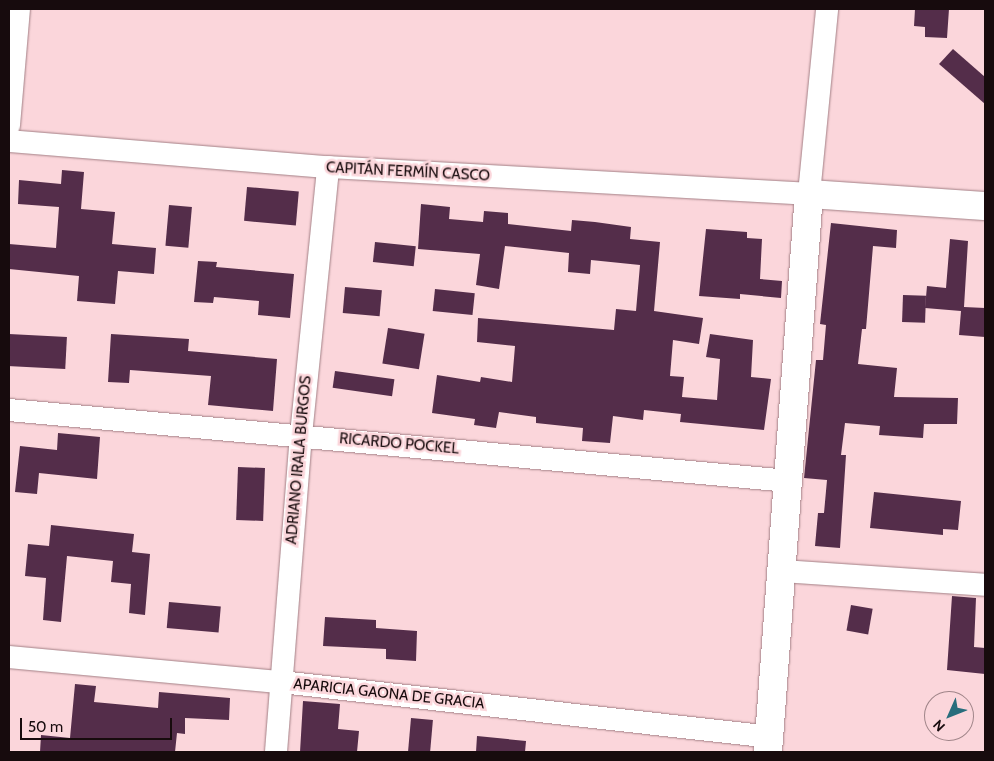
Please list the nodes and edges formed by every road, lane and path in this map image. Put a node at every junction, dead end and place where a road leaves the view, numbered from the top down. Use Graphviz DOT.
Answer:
graph roads {
  1 [pos="19,9"];
  2 [pos="827,9"];
  3 [pos="9,125"];
  4 [pos="9,141"];
  5 [pos="328,167"];
  6 [pos="809,194"];
  7 [pos="985,206"];
  8 [pos="9,410"];
  9 [pos="301,434"];
  10 [pos="789,481"];
  11 [pos="782,571"];
  12 [pos="985,585"];
  13 [pos="9,656"];
  14 [pos="281,682"];
  15 [pos="768,745"];
  16 [pos="276,752"];
  1 -- 3 [label="street"];
  2 -- 6 [label="street"];
  4 -- 5 [label="street, CAPITÁN FERMÍN CASCO"];
  5 -- 6 [label="street, CAPITÁN FERMÍN CASCO"];
  5 -- 9 [label="street, ADRIANO IRALA BURGOS"];
  6 -- 7 [label="street"];
  6 -- 10 [label="street"];
  8 -- 9 [label="street, RICARDO POCKEL"];
  9 -- 10 [label="street, RICARDO POCKEL"];
  9 -- 14 [label="street, ADRIANO IRALA BURGOS"];
  10 -- 11 [label="street"];
  11 -- 12 [label="street"];
  11 -- 15 [label="street"];
  13 -- 14 [label="street, APARICIA GAONA DE GRACIA"];
  14 -- 15 [label="street, APARICIA GAONA DE GRACIA"];
  14 -- 16 [label="street, ADRIANO IRALA BURGOS"];
}
